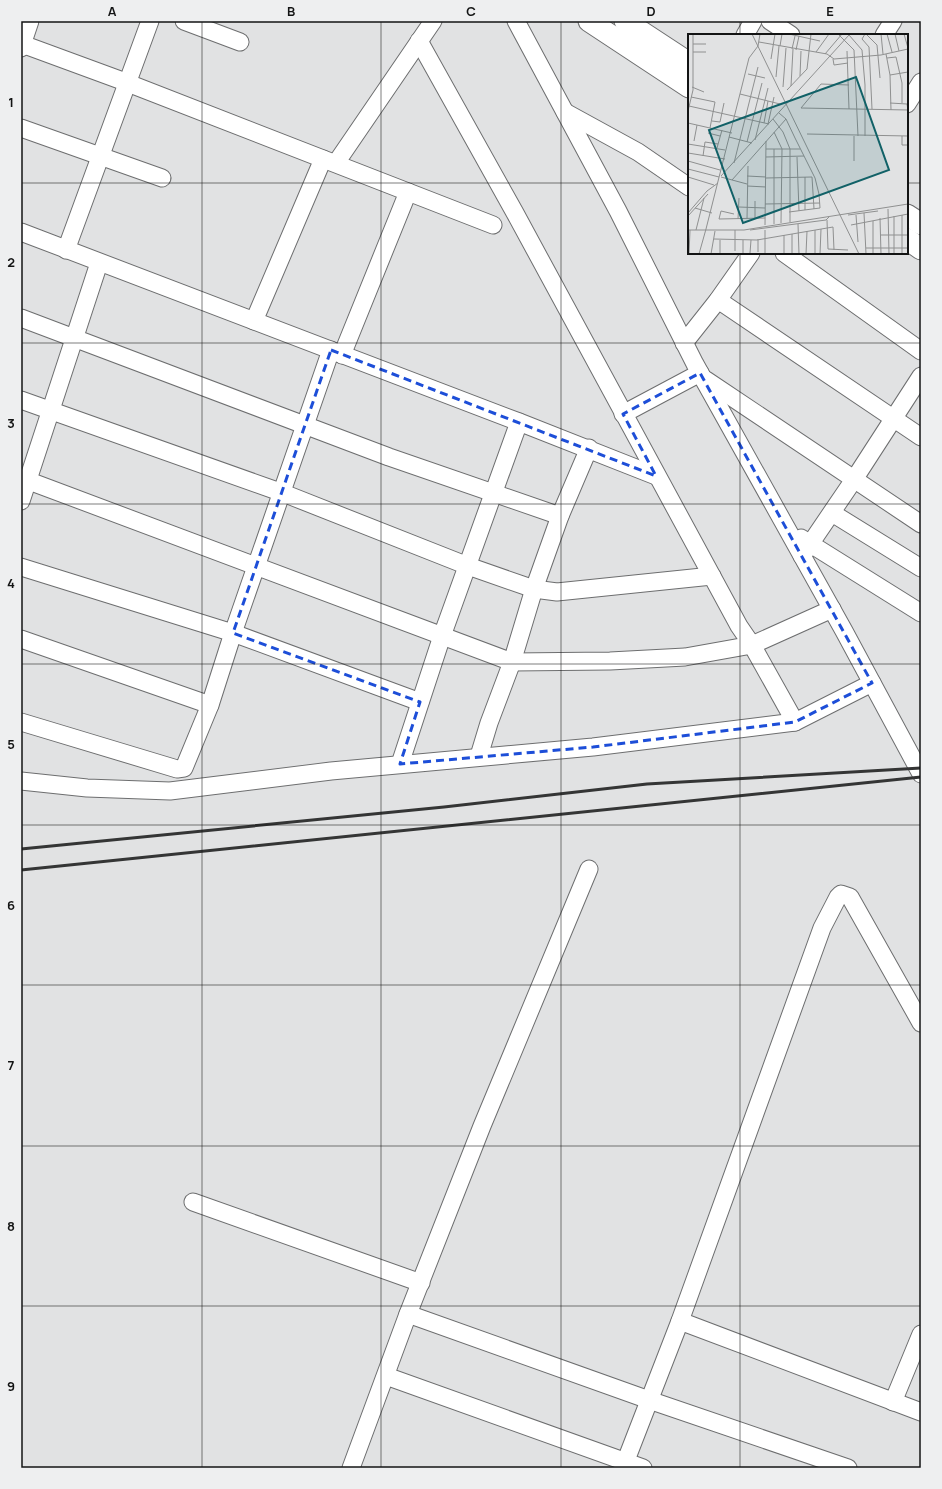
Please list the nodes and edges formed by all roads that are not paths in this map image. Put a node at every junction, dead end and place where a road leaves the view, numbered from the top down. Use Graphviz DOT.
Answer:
graph roads {
  1 [pos="30,21"];
  2 [pos="150,21"];
  3 [pos="184,21"];
  4 [pos="434,21"];
  5 [pos="516,21"];
  6 [pos="589,21"];
  7 [pos="753,21"];
  8 [pos="770,21"];
  9 [pos="893,21"];
  10 [pos="636,30"];
  11 [pos="792,30"];
  12 [pos="746,34"];
  13 [pos="885,34"];
  14 [pos="419,41"];
  15 [pos="240,42"];
  16 [pos="22,46"];
  17 [pos="688,62"];
  18 [pos="921,82"];
  19 [pos="127,83"];
  20 [pos="688,86"];
  21 [pos="908,102"];
  22 [pos="565,112"];
  23 [pos="21,128"];
  24 [pos="100,156"];
  25 [pos="329,161"];
  26 [pos="162,178"];
  27 [pos="688,186"];
  28 [pos="408,192"];
  29 [pos="908,216"];
  30 [pos="921,224"];
  31 [pos="493,225"];
  32 [pos="21,232"];
  33 [pos="908,240"];
  34 [pos="921,249"];
  35 [pos="66,250"];
  36 [pos="749,254"];
  37 [pos="785,254"];
  38 [pos="99,263"];
  39 [pos="718,300"];
  40 [pos="21,318"];
  41 [pos="254,321"];
  42 [pos="75,338"];
  43 [pos="684,343"];
  44 [pos="921,351"];
  45 [pos="336,353"];
  46 [pos="701,375"];
  47 [pos="921,376"];
  48 [pos="21,400"];
  49 [pos="51,412"];
  50 [pos="623,414"];
  51 [pos="894,418"];
  52 [pos="519,422"];
  53 [pos="306,426"];
  54 [pos="921,437"];
  55 [pos="589,448"];
  56 [pos="656,476"];
  57 [pos="855,478"];
  58 [pos="25,479"];
  59 [pos="283,493"];
  60 [pos="492,494"];
  61 [pos="21,501"];
  62 [pos="832,513"];
  63 [pos="560,516"];
  64 [pos="921,524"];
  65 [pos="806,550"];
  66 [pos="257,565"];
  67 [pos="468,566"];
  68 [pos="21,567"];
  69 [pos="921,568"];
  70 [pos="712,576"];
  71 [pos="534,589"];
  72 [pos="832,609"];
  73 [pos="921,613"];
  74 [pos="233,633"];
  75 [pos="442,636"];
  76 [pos="21,638"];
  77 [pos="752,645"];
  78 [pos="512,662"];
  79 [pos="872,683"];
  80 [pos="420,702"];
  81 [pos="210,705"];
  82 [pos="21,722"];
  83 [pos="795,722"];
  84 [pos="479,756"];
  85 [pos="400,764"];
  86 [pos="921,774"];
  87 [pos="21,781"];
  88 [pos="589,869"];
  89 [pos="921,1022"];
  90 [pos="193,1202"];
  91 [pos="421,1283"];
  92 [pos="408,1314"];
  93 [pos="680,1321"];
  94 [pos="921,1334"];
  95 [pos="386,1376"];
  96 [pos="649,1400"];
  97 [pos="894,1402"];
  98 [pos="921,1412"];
  99 [pos="624,1464"];
  100 [pos="351,1468"];
  101 [pos="643,1468"];
  102 [pos="848,1468"];
  1 -- 16 [label="street"];
  2 -- 19 [label="street"];
  3 -- 15 [label="street"];
  4 -- 14 [label="street"];
  5 -- 22 [label="street"];
  6 -- 10 [label="main road"];
  7 -- 12 [label="street"];
  8 -- 11 [label="street"];
  9 -- 13 [label="street"];
  10 -- 17 [label="main road"];
  10 -- 20 [label="main road"];
  14 -- 25 [label="street"];
  14 -- 50 [label="street"];
  16 -- 19 [label="street"];
  18 -- 21 [label="street"];
  19 -- 24 [label="street"];
  19 -- 25 [label="street"];
  22 -- 27 [label="street"];
  22 -- 43 [label="street"];
  23 -- 24 [label="street"];
  24 -- 26 [label="street"];
  24 -- 35 [label="street"];
  25 -- 28 [label="street"];
  25 -- 41 [label="street"];
  28 -- 31 [label="street"];
  28 -- 45 [label="street"];
  29 -- 30 [label="main road"];
  32 -- 35 [label="street"];
  33 -- 34 [label="main road"];
  35 -- 38 [label="street"];
  36 -- 39 [label="street"];
  37 -- 44 [label="street"];
  38 -- 41 [label="street"];
  38 -- 42 [label="street"];
  39 -- 43 [label="street"];
  39 -- 51 [label="street"];
  40 -- 42 [label="street"];
  41 -- 45 [label="street"];
  42 -- 49 [label="street"];
  42 -- 53 [label="street"];
  43 -- 46 [label="street"];
  45 -- 52 [label="street"];
  45 -- 53 [label="street"];
  46 -- 50 [label="street"];
  46 -- 57 [label="street"];
  46 -- 65 [label="street"];
  47 -- 51 [label="street"];
  48 -- 49 [label="street"];
  49 -- 58 [label="street"];
  49 -- 59 [label="street"];
  50 -- 56 [label="street"];
  51 -- 54 [label="street"];
  51 -- 57 [label="street"];
  52 -- 55 [label="street"];
  52 -- 60 [label="street"];
  53 -- 59 [label="street"];
  53 -- 60 [label="street"];
  55 -- 56 [label="street"];
  55 -- 63 [label="street"];
  56 -- 70 [label="street"];
  57 -- 62 [label="street"];
  57 -- 64 [label="street"];
  58 -- 61 [label="street"];
  58 -- 66 [label="street"];
  59 -- 66 [label="street"];
  59 -- 67 [label="street"];
  60 -- 63 [label="street"];
  60 -- 67 [label="street"];
  62 -- 65 [label="street"];
  62 -- 69 [label="street"];
  63 -- 71 [label="street"];
  65 -- 72 [label="street"];
  65 -- 73 [label="street"];
  66 -- 74 [label="street"];
  66 -- 75 [label="street"];
  67 -- 71 [label="street"];
  67 -- 75 [label="street"];
  68 -- 74 [label="street"];
  70 -- 71 [label="street"];
  70 -- 77 [label="street"];
  71 -- 78 [label="street"];
  72 -- 77 [label="street"];
  72 -- 79 [label="street"];
  74 -- 80 [label="street"];
  74 -- 81 [label="street"];
  75 -- 78 [label="street"];
  75 -- 80 [label="street"];
  76 -- 81 [label="street"];
  77 -- 78 [label="street"];
  77 -- 83 [label="street"];
  78 -- 84 [label="street"];
  79 -- 83 [label="street"];
  79 -- 86 [label="street"];
  80 -- 85 [label="street"];
  81 -- 82 [label="street"];
  83 -- 84 [label="street"];
  84 -- 85 [label="street"];
  85 -- 87 [label="street"];
  88 -- 91 [label="street"];
  89 -- 93 [label="street"];
  90 -- 91 [label="street"];
  91 -- 92 [label="street"];
  92 -- 95 [label="street"];
  92 -- 96 [label="street"];
  93 -- 96 [label="street"];
  93 -- 97 [label="street"];
  94 -- 97 [label="street"];
  95 -- 99 [label="street"];
  95 -- 100 [label="street"];
  96 -- 99 [label="street"];
  96 -- 102 [label="street"];
  97 -- 98 [label="street"];
  99 -- 101 [label="street"];
}
